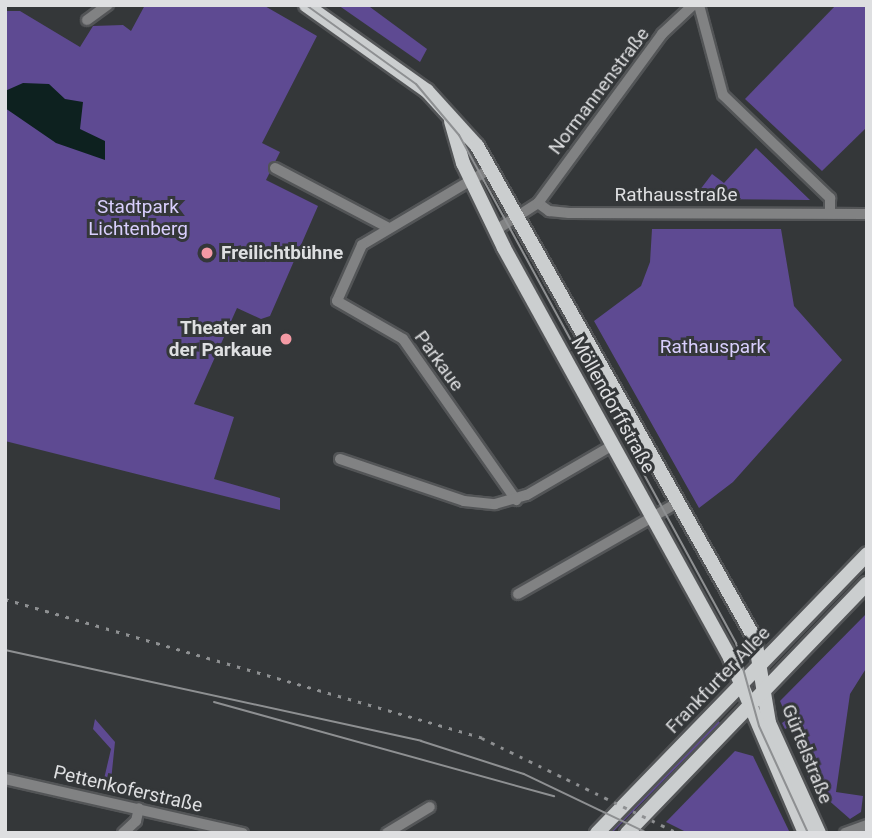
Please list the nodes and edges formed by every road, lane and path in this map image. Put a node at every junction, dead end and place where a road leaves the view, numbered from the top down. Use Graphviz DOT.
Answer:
graph roads {
  1 [pos="108,5"];
  2 [pos="306,5"];
  3 [pos="693,5"];
  4 [pos="699,5"];
  5 [pos="87,20"];
  6 [pos="451,120"];
  7 [pos="275,168"];
  8 [pos="490,169"];
  9 [pos="471,180"];
  10 [pos="538,203"];
  11 [pos="830,213"];
  12 [pos="867,214"];
  13 [pos="517,217"];
  14 [pos="389,228"];
  15 [pos="496,230"];
  16 [pos="613,445"];
  17 [pos="340,459"];
  18 [pos="516,500"];
  19 [pos="677,503"];
  20 [pos="653,516"];
  21 [pos="867,554"];
  22 [pos="867,584"];
  23 [pos="518,594"];
  24 [pos="761,664"];
  25 [pos="741,685"];
  26 [pos="765,689"];
  27 [pos="748,706"];
  28 [pos="5,779"];
  29 [pos="430,807"];
  30 [pos="139,808"];
  31 [pos="867,825"];
  32 [pos="123,833"];
  33 [pos="243,833"];
  34 [pos="387,833"];
  35 [pos="597,833"];
  36 [pos="627,833"];
  37 [pos="805,833"];
  38 [pos="819,833"];
  39 [pos="845,833"];
  1 -- 5 [label="street"];
  2 -- 6 [label="main road, Möllendorffstraße"];
  3 -- 10 [label="street, Normannenstraße"];
  4 -- 11 [label="street"];
  6 -- 8 [label="main road, Möllendorffstraße"];
  6 -- 9 [label="main road, Möllendorffstraße"];
  7 -- 14 [label="street"];
  8 -- 9 [label="street, Parkaue"];
  8 -- 13 [label="main road, Möllendorffstraße"];
  9 -- 14 [label="street, Parkaue"];
  9 -- 15 [label="main road, Möllendorffstraße"];
  10 -- 11 [label="street, Rathausstraße"];
  10 -- 13 [label="street"];
  11 -- 12 [label="street, Rathausstraße"];
  13 -- 15 [label="street"];
  13 -- 19 [label="main road, Möllendorffstraße"];
  14 -- 18 [label="street, Parkaue"];
  15 -- 16 [label="main road, Möllendorffstraße"];
  16 -- 18 [label="street"];
  16 -- 20 [label="main road, Möllendorffstraße"];
  17 -- 18 [label="street"];
  19 -- 20 [label="street"];
  19 -- 24 [label="main road, Möllendorffstraße"];
  20 -- 23 [label="street"];
  20 -- 25 [label="main road, Möllendorffstraße"];
  21 -- 24 [label="main road, Frankfurter Allee"];
  22 -- 26 [label="main road, Frankfurter Allee"];
  24 -- 25 [label="main road, Frankfurter Allee"];
  24 -- 26 [label="main road, Möllendorffstraße"];
  25 -- 27 [label="main road, Möllendorffstraße"];
  25 -- 35 [label="main road, Frankfurter Allee"];
  26 -- 27 [label="main road, Frankfurter Allee"];
  26 -- 38 [label="main road, Gürtelstraße"];
  27 -- 36 [label="main road, Frankfurter Allee"];
  27 -- 37 [label="main road, Gürtelstraße"];
  28 -- 30 [label="street, Pettenkoferstraße"];
  29 -- 34 [label="street"];
  30 -- 32 [label="street"];
  30 -- 33 [label="street, Pettenkoferstraße"];
  31 -- 39 [label="street"];
}
